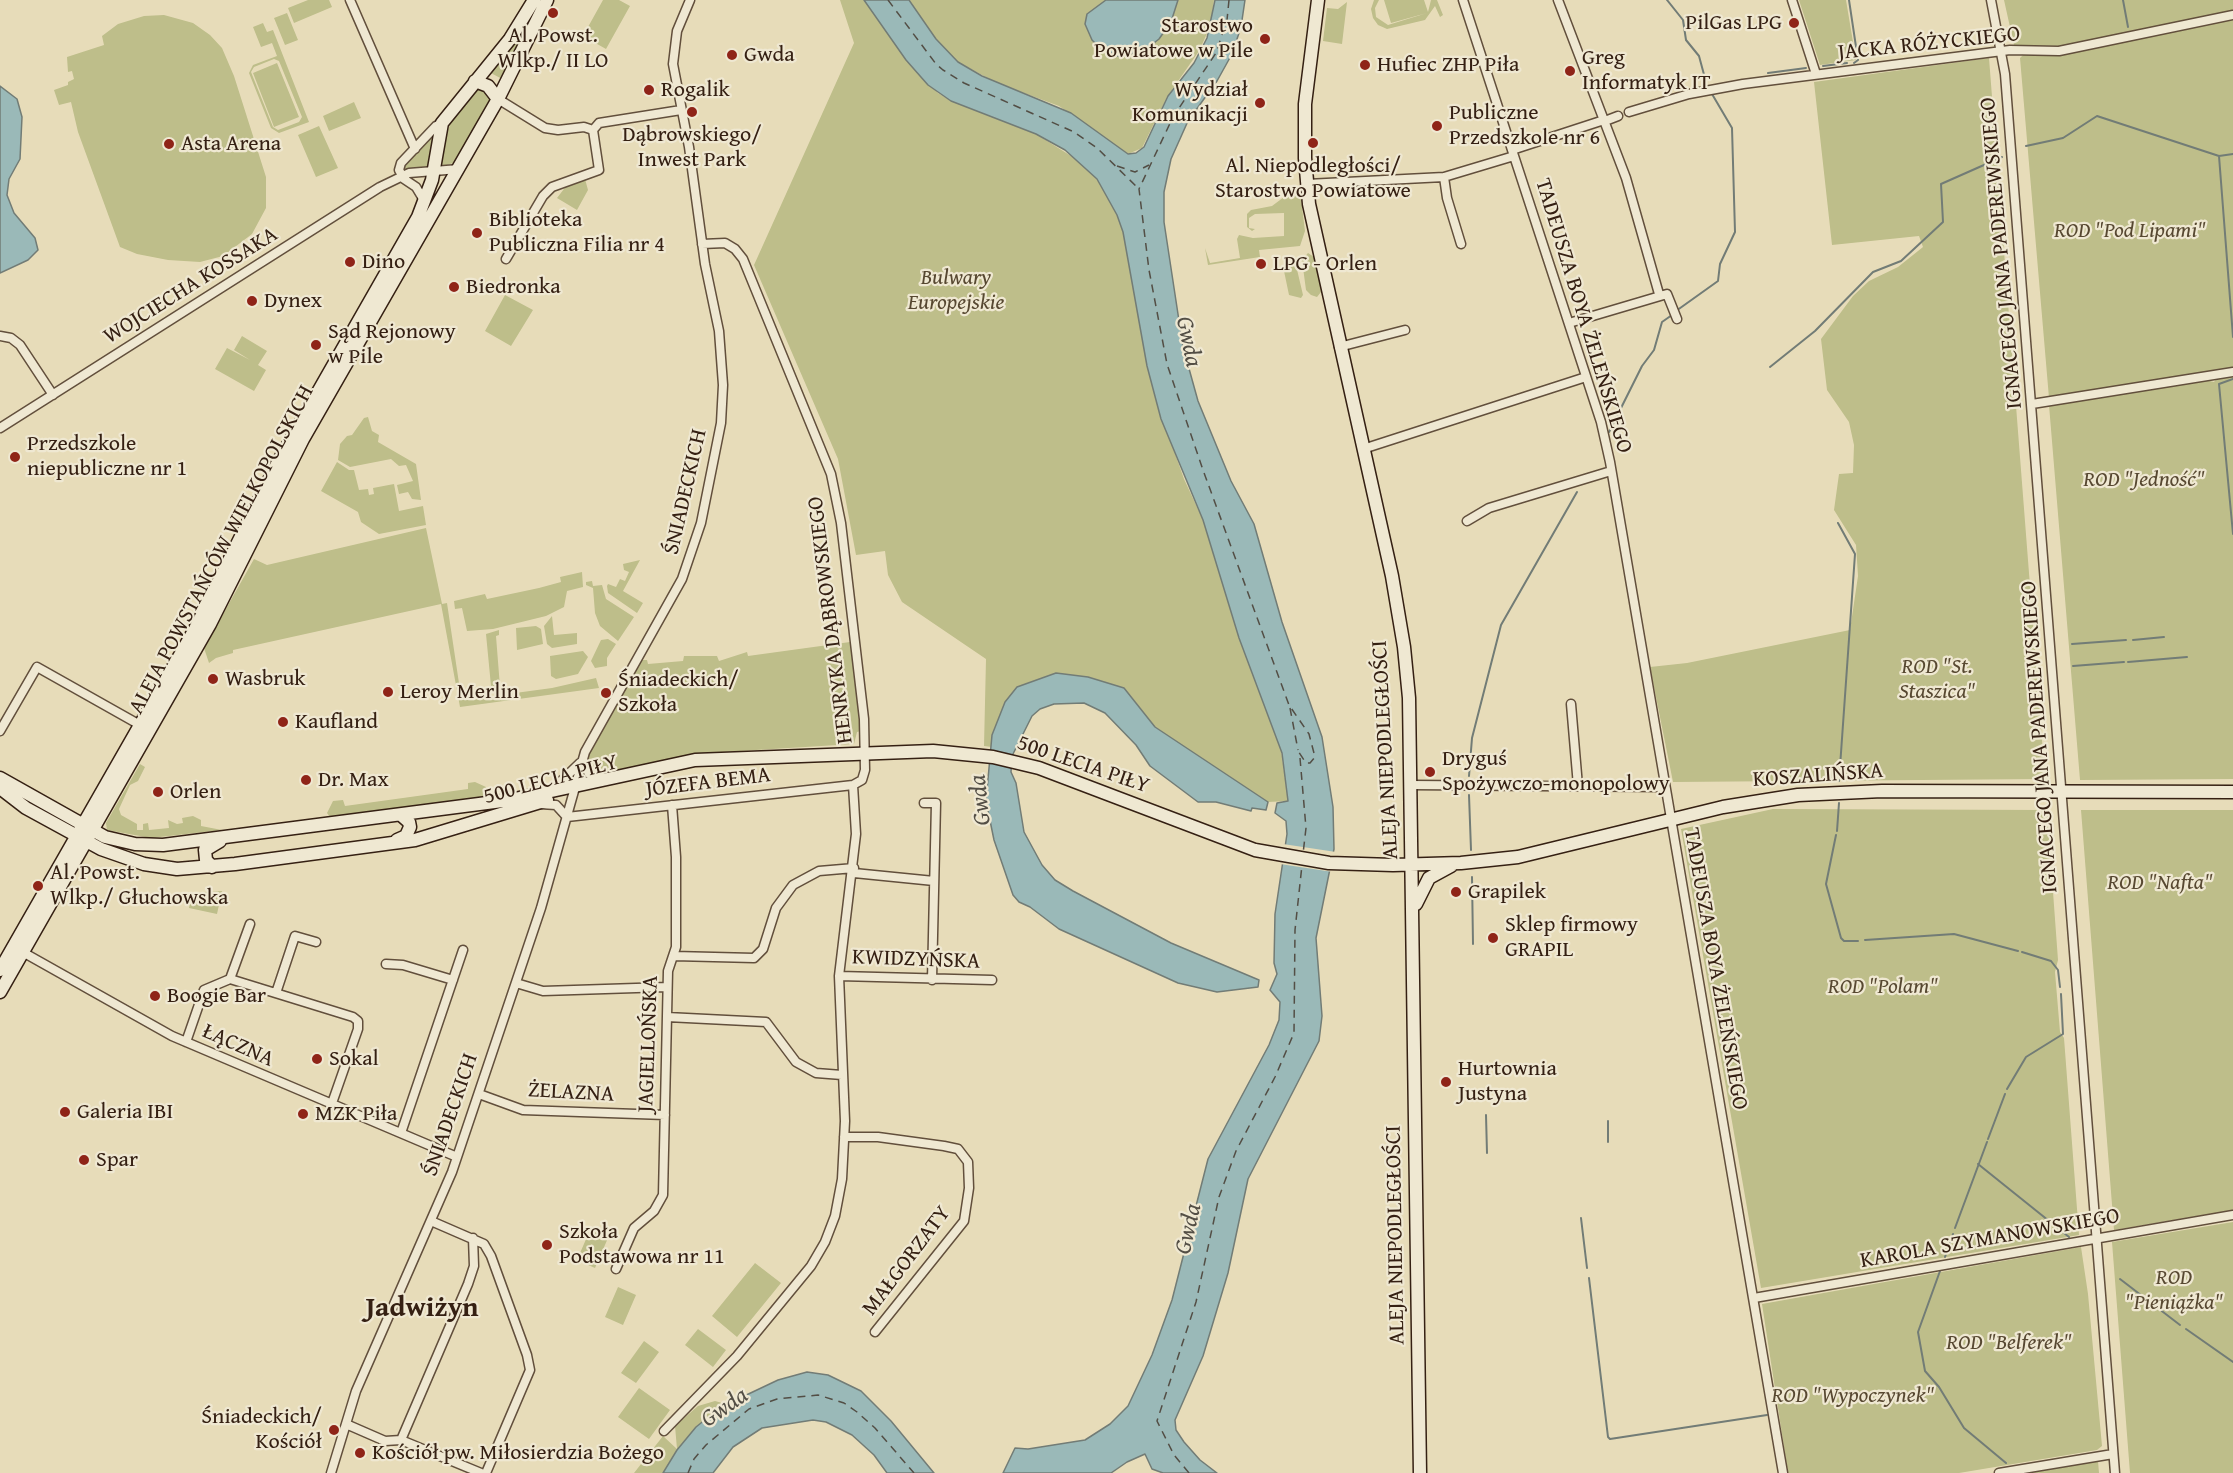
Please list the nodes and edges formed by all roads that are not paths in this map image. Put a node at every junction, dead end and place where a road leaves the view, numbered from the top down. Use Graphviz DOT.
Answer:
graph roads {
  1 [pos="350,0"];
  2 [pos="534,0"];
  3 [pos="547,0"];
  4 [pos="690,0"];
  5 [pos="1318,0"];
  6 [pos="1463,0"];
  7 [pos="1558,0"];
  8 [pos="1792,0"];
  9 [pos="1991,0"];
  10 [pos="2233,15"];
  11 [pos="2003,51"];
  12 [pos="1816,74"];
  13 [pos="475,81"];
  14 [pos="498,99"];
  15 [pos="681,110"];
  16 [pos="1629,112"];
  17 [pos="1618,116"];
  18 [pos="1605,120"];
  19 [pos="442,123"];
  20 [pos="593,130"];
  21 [pos="413,145"];
  22 [pos="1513,153"];
  23 [pos="459,169"];
  24 [pos="434,171"];
  25 [pos="402,176"];
  26 [pos="1444,177"];
  27 [pos="1307,184"];
  28 [pos="425,202"];
  29 [pos="702,244"];
  30 [pos="1461,244"];
  31 [pos="506,259"];
  32 [pos="1659,294"];
  33 [pos="1677,319"];
  34 [pos="1569,323"];
  35 [pos="1405,330"];
  36 [pos="0,336"];
  37 [pos="1339,346"];
  38 [pos="2233,372"];
  39 [pos="1586,377"];
  40 [pos="53,395"];
  41 [pos="2032,404"];
  42 [pos="0,428"];
  43 [pos="1363,449"];
  44 [pos="1611,471"];
  45 [pos="1467,521"];
  46 [pos="1571,704"];
  47 [pos="140,725"];
  48 [pos="0,731"];
  49 [pos="865,752"];
  50 [pos="733,759"];
  51 [pos="583,761"];
  52 [pos="0,778"];
  53 [pos="605,778"];
  54 [pos="853,785"];
  55 [pos="1412,786"];
  56 [pos="1578,786"];
  57 [pos="1665,787"];
  58 [pos="0,788"];
  59 [pos="575,789"];
  60 [pos="550,791"];
  61 [pos="2233,792"];
  62 [pos="2062,794"];
  63 [pos="924,802"];
  64 [pos="672,805"];
  65 [pos="524,807"];
  66 [pos="401,815"];
  67 [pos="567,817"];
  68 [pos="1671,819"];
  69 [pos="84,833"];
  70 [pos="233,837"];
  71 [pos="382,846"];
  72 [pos="1461,863"];
  73 [pos="1413,865"];
  74 [pos="212,867"];
  75 [pos="854,871"];
  76 [pos="934,881"];
  77 [pos="1413,914"];
  78 [pos="250,924"];
  79 [pos="316,942"];
  80 [pos="18,949"];
  81 [pos="463,950"];
  82 [pos="674,956"];
  83 [pos="386,964"];
  84 [pos="0,970"];
  85 [pos="839,976"];
  86 [pos="230,979"];
  87 [pos="453,980"];
  88 [pos="932,980"];
  89 [pos="992,980"];
  90 [pos="516,983"];
  91 [pos="668,987"];
  92 [pos="0,992"];
  93 [pos="276,993"];
  94 [pos="667,1017"];
  95 [pos="186,1042"];
  96 [pos="842,1075"];
  97 [pos="478,1094"];
  98 [pos="331,1106"];
  99 [pos="665,1115"];
  100 [pos="401,1133"];
  101 [pos="844,1137"];
  102 [pos="457,1157"];
  103 [pos="2233,1215"];
  104 [pos="431,1221"];
  105 [pos="473,1238"];
  106 [pos="2098,1238"];
  107 [pos="616,1269"];
  108 [pos="1754,1298"];
  109 [pos="875,1332"];
  110 [pos="346,1424"];
  111 [pos="664,1431"];
  112 [pos="401,1440"];
  113 [pos="2113,1454"];
  114 [pos="335,1472"];
  115 [pos="481,1473"];
  116 [pos="486,1473"];
  117 [pos="1420,1473"];
  118 [pos="1783,1473"];
  119 [pos="1999,1473"];
  120 [pos="2115,1473"];
  1 -- 21 [label="street"];
  2 -- 13 [label="street, ALEJA POWSTAŃCÓW WIELKOPOLSKICH"];
  3 -- 14 [label="street, ALEJA POWSTAŃCÓW WIELKOPOLSKICH"];
  4 -- 15 [label="street"];
  5 -- 27 [label="street, ALEJA NIEPODLEGŁOŚCI"];
  6 -- 22 [label="street, TADEUSZA BOYA ŻELEŃSKIEGO"];
  7 -- 18 [label="street"];
  8 -- 12 [label="street"];
  9 -- 11 [label="street, IGNACEGO JANA PADEREWSKIEGO"];
  10 -- 11 [label="street, JACKA RÓŻYCKIEGO"];
  11 -- 12 [label="street, JACKA RÓŻYCKIEGO"];
  11 -- 41 [label="street, IGNACEGO JANA PADEREWSKIEGO"];
  12 -- 16 [label="street, JACKA RÓŻYCKIEGO"];
  13 -- 14 [label="street"];
  13 -- 19 [label="street, ALEJA POWSTAŃCÓW WIELKOPOLSKICH"];
  14 -- 20 [label="street"];
  14 -- 23 [label="street, ALEJA POWSTAŃCÓW WIELKOPOLSKICH"];
  15 -- 20 [label="street"];
  15 -- 29 [label="street"];
  17 -- 18 [label="street"];
  18 -- 22 [label="street"];
  18 -- 32 [label="street"];
  19 -- 21 [label="street"];
  19 -- 24 [label="street, ALEJA POWSTAŃCÓW WIELKOPOLSKICH"];
  20 -- 31 [label="street"];
  21 -- 25 [label="street"];
  22 -- 26 [label="street"];
  22 -- 34 [label="street, TADEUSZA BOYA ŻELEŃSKIEGO"];
  23 -- 24 [label="street, WOJCIECHA KOSSAKA"];
  23 -- 69 [label="street, ALEJA POWSTAŃCÓW WIELKOPOLSKICH"];
  24 -- 25 [label="street, WOJCIECHA KOSSAKA"];
  24 -- 28 [label="street, ALEJA POWSTAŃCÓW WIELKOPOLSKICH"];
  25 -- 28 [label="street"];
  25 -- 40 [label="street, WOJCIECHA KOSSAKA"];
  26 -- 27 [label="street"];
  26 -- 30 [label="street"];
  27 -- 37 [label="street, ALEJA NIEPODLEGŁOŚCI"];
  28 -- 47 [label="street, ALEJA POWSTAŃCÓW WIELKOPOLSKICH"];
  29 -- 49 [label="street, HENRYKA DĄBROWSKIEGO"];
  29 -- 51 [label="street, ŚNIADECKICH"];
  32 -- 33 [label="street"];
  32 -- 34 [label="street"];
  34 -- 39 [label="street, TADEUSZA BOYA ŻELEŃSKIEGO"];
  35 -- 37 [label="street"];
  36 -- 40 [label="street"];
  37 -- 43 [label="street, ALEJA NIEPODLEGŁOŚCI"];
  38 -- 41 [label="street"];
  39 -- 43 [label="street"];
  39 -- 44 [label="street, TADEUSZA BOYA ŻELEŃSKIEGO"];
  40 -- 42 [label="street, WOJCIECHA KOSSAKA"];
  41 -- 62 [label="street, IGNACEGO JANA PADEREWSKIEGO"];
  43 -- 55 [label="street, ALEJA NIEPODLEGŁOŚCI"];
  44 -- 45 [label="street, TADEUSZA BOYA ŻELEŃSKIEGO"];
  44 -- 57 [label="street, TADEUSZA BOYA ŻELEŃSKIEGO"];
  46 -- 56 [label="street"];
  47 -- 48 [label="street"];
  47 -- 69 [label="street, ALEJA POWSTAŃCÓW WIELKOPOLSKICH"];
  49 -- 50 [label="street, 500 LECIA PIŁY"];
  49 -- 54 [label="street, HENRYKA DĄBROWSKIEGO"];
  49 -- 73 [label="street, 500 LECIA PIŁY"];
  50 -- 53 [label="street, 500 LECIA PIŁY"];
  50 -- 59 [label="street, 500 LECIA PIŁY"];
  51 -- 53 [label="street"];
  51 -- 59 [label="street, ŚNIADECKICH"];
  51 -- 60 [label="street, ŚNIADECKICH"];
  52 -- 69 [label="street"];
  53 -- 59 [label="street, 500 LECIA PIŁY"];
  54 -- 64 [label="street, JÓZEFA BEMA"];
  54 -- 75 [label="street, HENRYKA DĄBROWSKIEGO"];
  55 -- 56 [label="street"];
  55 -- 73 [label="street, ALEJA NIEPODLEGŁOŚCI"];
  56 -- 57 [label="street"];
  57 -- 68 [label="street, TADEUSZA BOYA ŻELEŃSKIEGO"];
  58 -- 69 [label="street"];
  59 -- 60 [label="street, 500 LECIA PIŁY"];
  59 -- 65 [label="street, 500 LECIA PIŁY"];
  59 -- 67 [label="street, ŚNIADECKICH"];
  60 -- 66 [label="street, 500 LECIA PIŁY"];
  61 -- 62 [label="street, KOSZALIŃSKA"];
  62 -- 68 [label="street, KOSZALIŃSKA"];
  62 -- 106 [label="street, IGNACEGO JANA PADEREWSKIEGO"];
  63 -- 76 [label="street"];
  64 -- 67 [label="street, JÓZEFA BEMA"];
  64 -- 82 [label="street, JAGIELLOŃSKA"];
  65 -- 67 [label="street"];
  65 -- 71 [label="street, 500 LECIA PIŁY"];
  66 -- 70 [label="street, 500 LECIA PIŁY"];
  66 -- 71 [label="street, 500 LECIA PIŁY"];
  67 -- 90 [label="street, ŚNIADECKICH"];
  68 -- 72 [label="street, KOSZALIŃSKA"];
  68 -- 108 [label="street, TADEUSZA BOYA ŻELEŃSKIEGO"];
  69 -- 70 [label="street, 500 LECIA PIŁY"];
  69 -- 74 [label="street, 500 LECIA PIŁY"];
  69 -- 80 [label="street, ALEJA POWSTAŃCÓW WIELKOPOLSKICH"];
  70 -- 74 [label="street, 500 LECIA PIŁY"];
  71 -- 74 [label="street, 500 LECIA PIŁY"];
  72 -- 73 [label="street, KOSZALIŃSKA"];
  72 -- 77 [label="street"];
  73 -- 77 [label="street, ALEJA NIEPODLEGŁOŚCI"];
  75 -- 76 [label="street"];
  75 -- 82 [label="street"];
  75 -- 85 [label="street, HENRYKA DĄBROWSKIEGO"];
  76 -- 88 [label="street"];
  77 -- 117 [label="street, ALEJA NIEPODLEGŁOŚCI"];
  78 -- 86 [label="street"];
  79 -- 93 [label="street"];
  80 -- 84 [label="street, ALEJA POWSTAŃCÓW WIELKOPOLSKICH"];
  80 -- 92 [label="street, ALEJA POWSTAŃCÓW WIELKOPOLSKICH"];
  80 -- 95 [label="street, ŁĄCZNA"];
  81 -- 87 [label="street"];
  82 -- 91 [label="street, JAGIELLOŃSKA"];
  83 -- 87 [label="street"];
  85 -- 88 [label="street, KWIDZYŃSKA"];
  85 -- 96 [label="street, HENRYKA DĄBROWSKIEGO"];
  86 -- 93 [label="street"];
  86 -- 95 [label="street"];
  87 -- 100 [label="street"];
  88 -- 89 [label="street, KWIDZYŃSKA"];
  90 -- 91 [label="street"];
  90 -- 97 [label="street, ŚNIADECKICH"];
  91 -- 94 [label="street, JAGIELLOŃSKA"];
  93 -- 98 [label="street"];
  94 -- 96 [label="street"];
  94 -- 99 [label="street, JAGIELLOŃSKA"];
  95 -- 98 [label="street, ŁĄCZNA"];
  96 -- 101 [label="street, HENRYKA DĄBROWSKIEGO"];
  97 -- 99 [label="street, ŻELAZNA"];
  97 -- 102 [label="street, ŚNIADECKICH"];
  98 -- 100 [label="street, ŁĄCZNA"];
  99 -- 107 [label="street, JAGIELLOŃSKA"];
  100 -- 102 [label="street, ŁĄCZNA"];
  101 -- 109 [label="street, MAŁGORZATY"];
  101 -- 111 [label="street, HENRYKA DĄBROWSKIEGO"];
  102 -- 104 [label="street, ŚNIADECKICH"];
  103 -- 106 [label="street, KAROLA SZYMANOWSKIEGO"];
  104 -- 105 [label="street"];
  104 -- 110 [label="street, ŚNIADECKICH"];
  105 -- 112 [label="street"];
  105 -- 116 [label="street"];
  106 -- 108 [label="street, KAROLA SZYMANOWSKIEGO"];
  106 -- 113 [label="street, IGNACEGO JANA PADEREWSKIEGO"];
  108 -- 118 [label="street, TADEUSZA BOYA ŻELEŃSKIEGO"];
  110 -- 112 [label="street"];
  110 -- 114 [label="street, ŚNIADECKICH"];
  112 -- 115 [label="street"];
  113 -- 119 [label="street"];
  113 -- 120 [label="street, IGNACEGO JANA PADEREWSKIEGO"];
}
